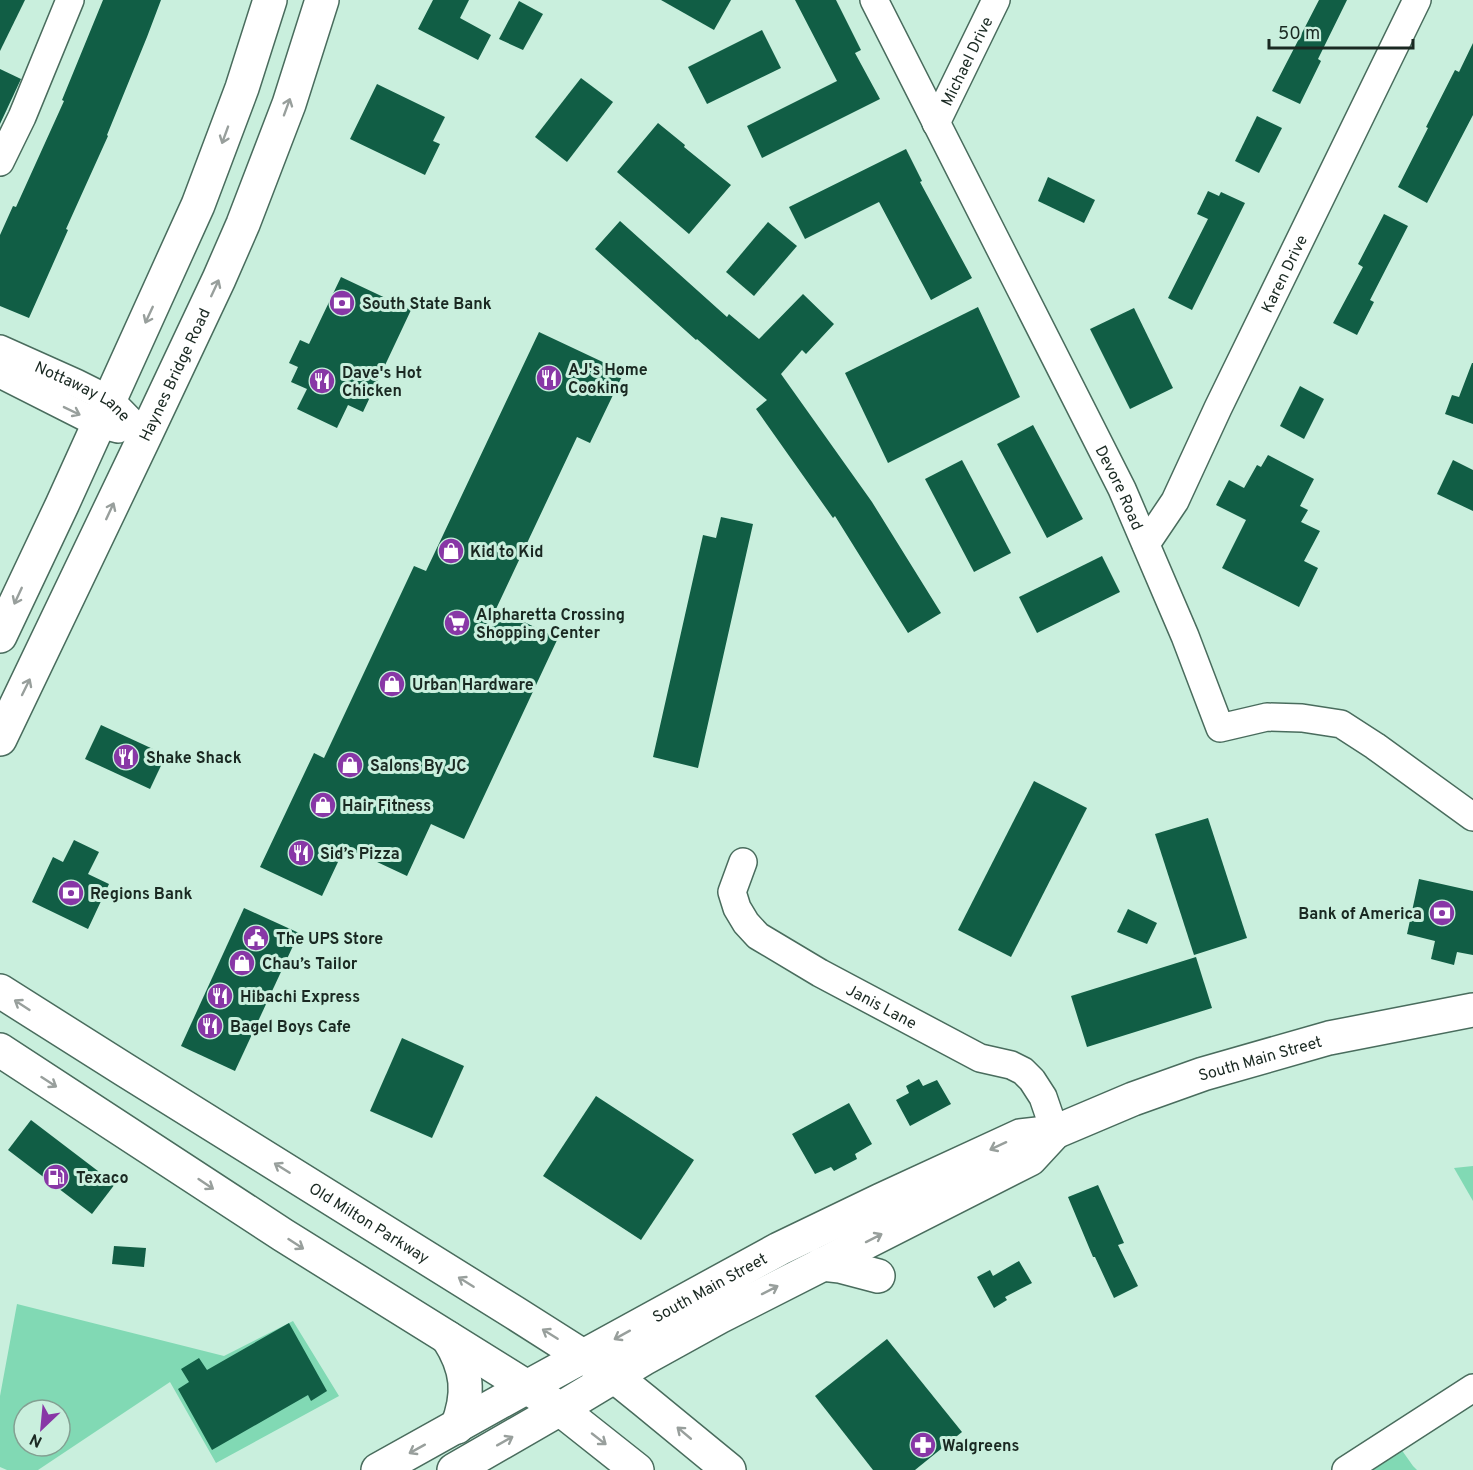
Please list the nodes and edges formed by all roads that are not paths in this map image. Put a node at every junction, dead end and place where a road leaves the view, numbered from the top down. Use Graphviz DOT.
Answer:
graph roads {
  1 [pos="69,0"];
  2 [pos="270,0"];
  3 [pos="322,0"];
  4 [pos="874,0"];
  5 [pos="996,0"];
  6 [pos="1417,0"];
  7 [pos="936,123"];
  8 [pos="0,162"];
  9 [pos="0,349"];
  10 [pos="0,374"];
  11 [pos="105,412"];
  12 [pos="145,436"];
  13 [pos="1146,544"];
  14 [pos="0,636"];
  15 [pos="0,740"];
  16 [pos="1473,817"];
  17 [pos="743,862"];
  18 [pos="0,991"];
  19 [pos="1473,1010"];
  20 [pos="0,1050"];
  21 [pos="1054,1132"];
  22 [pos="822,1264"];
  23 [pos="878,1276"];
  24 [pos="448,1338"];
  25 [pos="584,1356"];
  26 [pos="614,1376"];
  27 [pos="527,1387"];
  28 [pos="1473,1388"];
  29 [pos="560,1409"];
  30 [pos="457,1427"];
  31 [pos="378,1470"];
  32 [pos="454,1470"];
  33 [pos="637,1470"];
  34 [pos="729,1470"];
  35 [pos="1346,1470"];
  1 -- 8 [label="street"];
  2 -- 11 [label="main road, one-way"];
  12 -- 3 [label="main road, Haynes Bridge Road, one-way"];
  4 -- 7 [label="street, Devore Road"];
  5 -- 7 [label="street, Michael Drive"];
  6 -- 13 [label="street, Karen Drive"];
  7 -- 13 [label="street, Devore Road"];
  9 -- 11 [label="street, Nottaway Lane"];
  10 -- 11 [label="street, Nottaway Lane, one-way"];
  11 -- 12 [label="street, Nottaway Lane"];
  11 -- 14 [label="main road, one-way"];
  15 -- 12 [label="main road, Haynes Bridge Road, one-way"];
  13 -- 16 [label="street, Devore Road"];
  17 -- 21 [label="street, Janis Lane"];
  25 -- 18 [label="main road, Old Milton Parkway, one-way"];
  19 -- 21 [label="main road, South Main Street"];
  20 -- 24 [label="main road, one-way"];
  22 -- 21 [label="main road, South Main Street, one-way"];
  21 -- 25 [label="main road, South Main Street, one-way"];
  22 -- 23 [label="main road"];
  26 -- 22 [label="main road, South Main Street, one-way"];
  24 -- 27 [label="main road"];
  24 -- 30 [label="main road"];
  25 -- 26 [label="main road, Old Milton Parkway"];
  25 -- 27 [label="main road, South Main Street"];
  26 -- 29 [label="main road, South Main Street"];
  34 -- 26 [label="main road, Old Milton Parkway, one-way"];
  27 -- 29 [label="main road"];
  27 -- 30 [label="main road, South Main Street"];
  28 -- 35 [label="street"];
  32 -- 29 [label="main road, South Main Street, one-way"];
  29 -- 33 [label="main road, one-way"];
  30 -- 31 [label="main road, South Main Street, one-way"];
}
